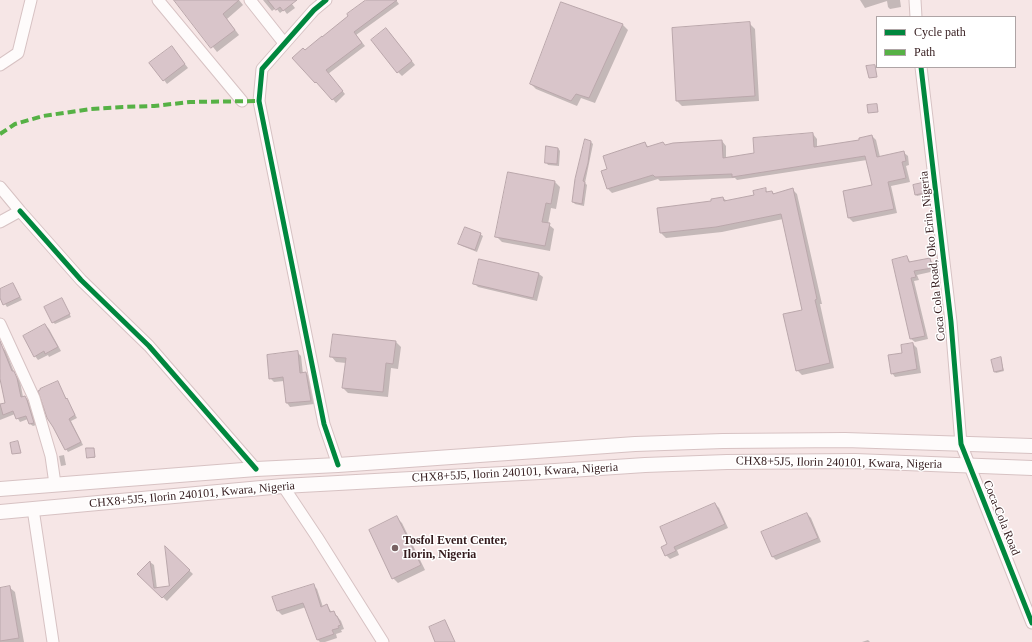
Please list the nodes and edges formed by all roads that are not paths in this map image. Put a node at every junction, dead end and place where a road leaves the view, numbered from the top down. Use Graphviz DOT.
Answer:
graph roads {
  1 [pos="32,0"];
  2 [pos="158,0"];
  3 [pos="250,0"];
  4 [pos="326,0"];
  5 [pos="915,0"];
  6 [pos="916,16"];
  7 [pos="284,43"];
  8 [pos="0,65"];
  9 [pos="921,68"];
  10 [pos="242,101"];
  11 [pos="0,187"];
  12 [pos="20,211"];
  13 [pos="0,222"];
  14 [pos="0,324"];
  15 [pos="961,444"];
  16 [pos="1032,446"];
  17 [pos="338,465"];
  18 [pos="970,466"];
  19 [pos="1032,468"];
  20 [pos="256,469"];
  21 [pos="55,484"];
  22 [pos="283,486"];
  23 [pos="0,489"];
  24 [pos="33,509"];
  25 [pos="0,512"];
  26 [pos="1030,612"];
  27 [pos="1032,623"];
  28 [pos="53,642"];
  29 [pos="383,642"];
  1 -- 8 [label="street"];
  2 -- 10 [label="street"];
  3 -- 7 [label="street"];
  4 -- 7 [label="street"];
  5 -- 6 [label="street"];
  7 -- 17 [label="street"];
  9 -- 15 [label="street, Coca Cola Road, Oko Erin, Nigeria"];
  11 -- 12 [label="street"];
  12 -- 13 [label="street"];
  12 -- 20 [label="street"];
  14 -- 21 [label="street"];
  15 -- 16 [label="main road, CHX8+5J5, Ilorin 240101, Kwara, Nigeria"];
  15 -- 17 [label="main road, CHX8+5J5, Ilorin 240101, Kwara, Nigeria"];
  15 -- 18 [label="street, Coca Cola Road, Oko Erin, Nigeria"];
  17 -- 20 [label="main road, CHX8+5J5, Ilorin 240101, Kwara, Nigeria"];
  18 -- 19 [label="main road, CHX8+5J5, Ilorin 240101, Kwara, Nigeria"];
  18 -- 22 [label="main road, CHX8+5J5, Ilorin 240101, Kwara, Nigeria"];
  18 -- 26 [label="street, Coca-Cola Road"];
  20 -- 21 [label="main road, CHX8+5J5, Ilorin 240101, Kwara, Nigeria"];
  21 -- 23 [label="main road, CHX8+5J5, Ilorin 240101, Kwara, Nigeria"];
  22 -- 24 [label="main road, CHX8+5J5, Ilorin 240101, Kwara, Nigeria"];
  22 -- 29 [label="street"];
  24 -- 25 [label="main road, CHX8+5J5, Ilorin 240101, Kwara, Nigeria"];
  24 -- 28 [label="street"];
  26 -- 27 [label="street, Coca-Cola Road"];
}
